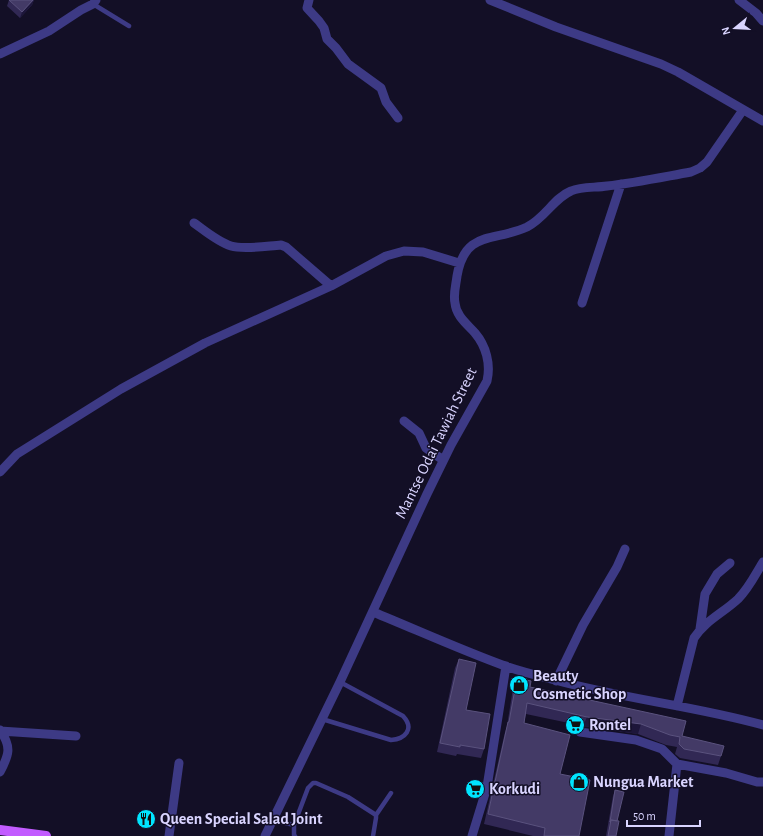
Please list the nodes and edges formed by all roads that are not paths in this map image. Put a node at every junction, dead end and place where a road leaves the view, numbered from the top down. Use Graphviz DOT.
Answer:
graph roads {
  1 [pos="309,0"];
  2 [pos="490,0"];
  3 [pos="739,0"];
  4 [pos="95,2"];
  5 [pos="763,21"];
  6 [pos="129,26"];
  7 [pos="0,54"];
  8 [pos="744,110"];
  9 [pos="398,118"];
  10 [pos="763,121"];
  11 [pos="621,184"];
  12 [pos="194,223"];
  13 [pos="459,263"];
  14 [pos="331,286"];
  15 [pos="582,303"];
  16 [pos="404,421"];
  17 [pos="443,460"];
  18 [pos="0,472"];
  19 [pos="625,549"];
  20 [pos="763,562"];
  21 [pos="730,563"];
  22 [pos="373,612"];
  23 [pos="700,629"];
  24 [pos="506,666"];
  25 [pos="556,680"];
  26 [pos="340,682"];
  27 [pos="677,706"];
  28 [pos="322,719"];
  29 [pos="763,725"];
  30 [pos="0,731"];
  31 [pos="580,732"];
  32 [pos="76,736"];
  33 [pos="179,763"];
  34 [pos="678,764"];
  35 [pos="0,772"];
  36 [pos="763,782"];
  37 [pos="391,793"];
  38 [pos="376,815"];
  39 [pos="274,820"];
  40 [pos="294,825"];
  41 [pos="0,830"];
  42 [pos="46,836"];
  43 [pos="169,836"];
  44 [pos="265,836"];
  45 [pos="295,836"];
  46 [pos="373,836"];
  47 [pos="472,836"];
  48 [pos="670,836"];
  1 -- 9 [label="street"];
  2 -- 8 [label="street"];
  3 -- 5 [label="street"];
  4 -- 6 [label="lane"];
  4 -- 7 [label="street"];
  8 -- 10 [label="street"];
  8 -- 11 [label="street"];
  11 -- 13 [label="street"];
  11 -- 15 [label="street"];
  12 -- 14 [label="street"];
  13 -- 14 [label="street"];
  13 -- 17 [label="street, Mantse Odai Tawiah Street"];
  14 -- 18 [label="street"];
  16 -- 17 [label="street"];
  17 -- 22 [label="street, Mantse Odai Tawiah Street"];
  19 -- 25 [label="street"];
  20 -- 23 [label="street"];
  21 -- 23 [label="street"];
  22 -- 24 [label="street"];
  22 -- 26 [label="street, Mantse Odai Tawiah Street"];
  23 -- 27 [label="street"];
  24 -- 25 [label="street"];
  24 -- 47 [label="street"];
  25 -- 27 [label="street"];
  26 -- 28 [label="street, Mantse Odai Tawiah Street"];
  26 -- 28 [label="lane"];
  27 -- 29 [label="street"];
  28 -- 39 [label="street, Mantse Odai Tawiah Street"];
  30 -- 32 [label="street"];
  30 -- 35 [label="street"];
  31 -- 34 [label="street"];
  33 -- 43 [label="street"];
  34 -- 36 [label="street"];
  34 -- 48 [label="street"];
  37 -- 38 [label="lane"];
  38 -- 40 [label="lane"];
  38 -- 46 [label="lane"];
  39 -- 40 [label="lane"];
  39 -- 44 [label="street, Mantse Odai Tawiah Street"];
  40 -- 45 [label="lane"];
  41 -- 42 [label="main road"];
}
